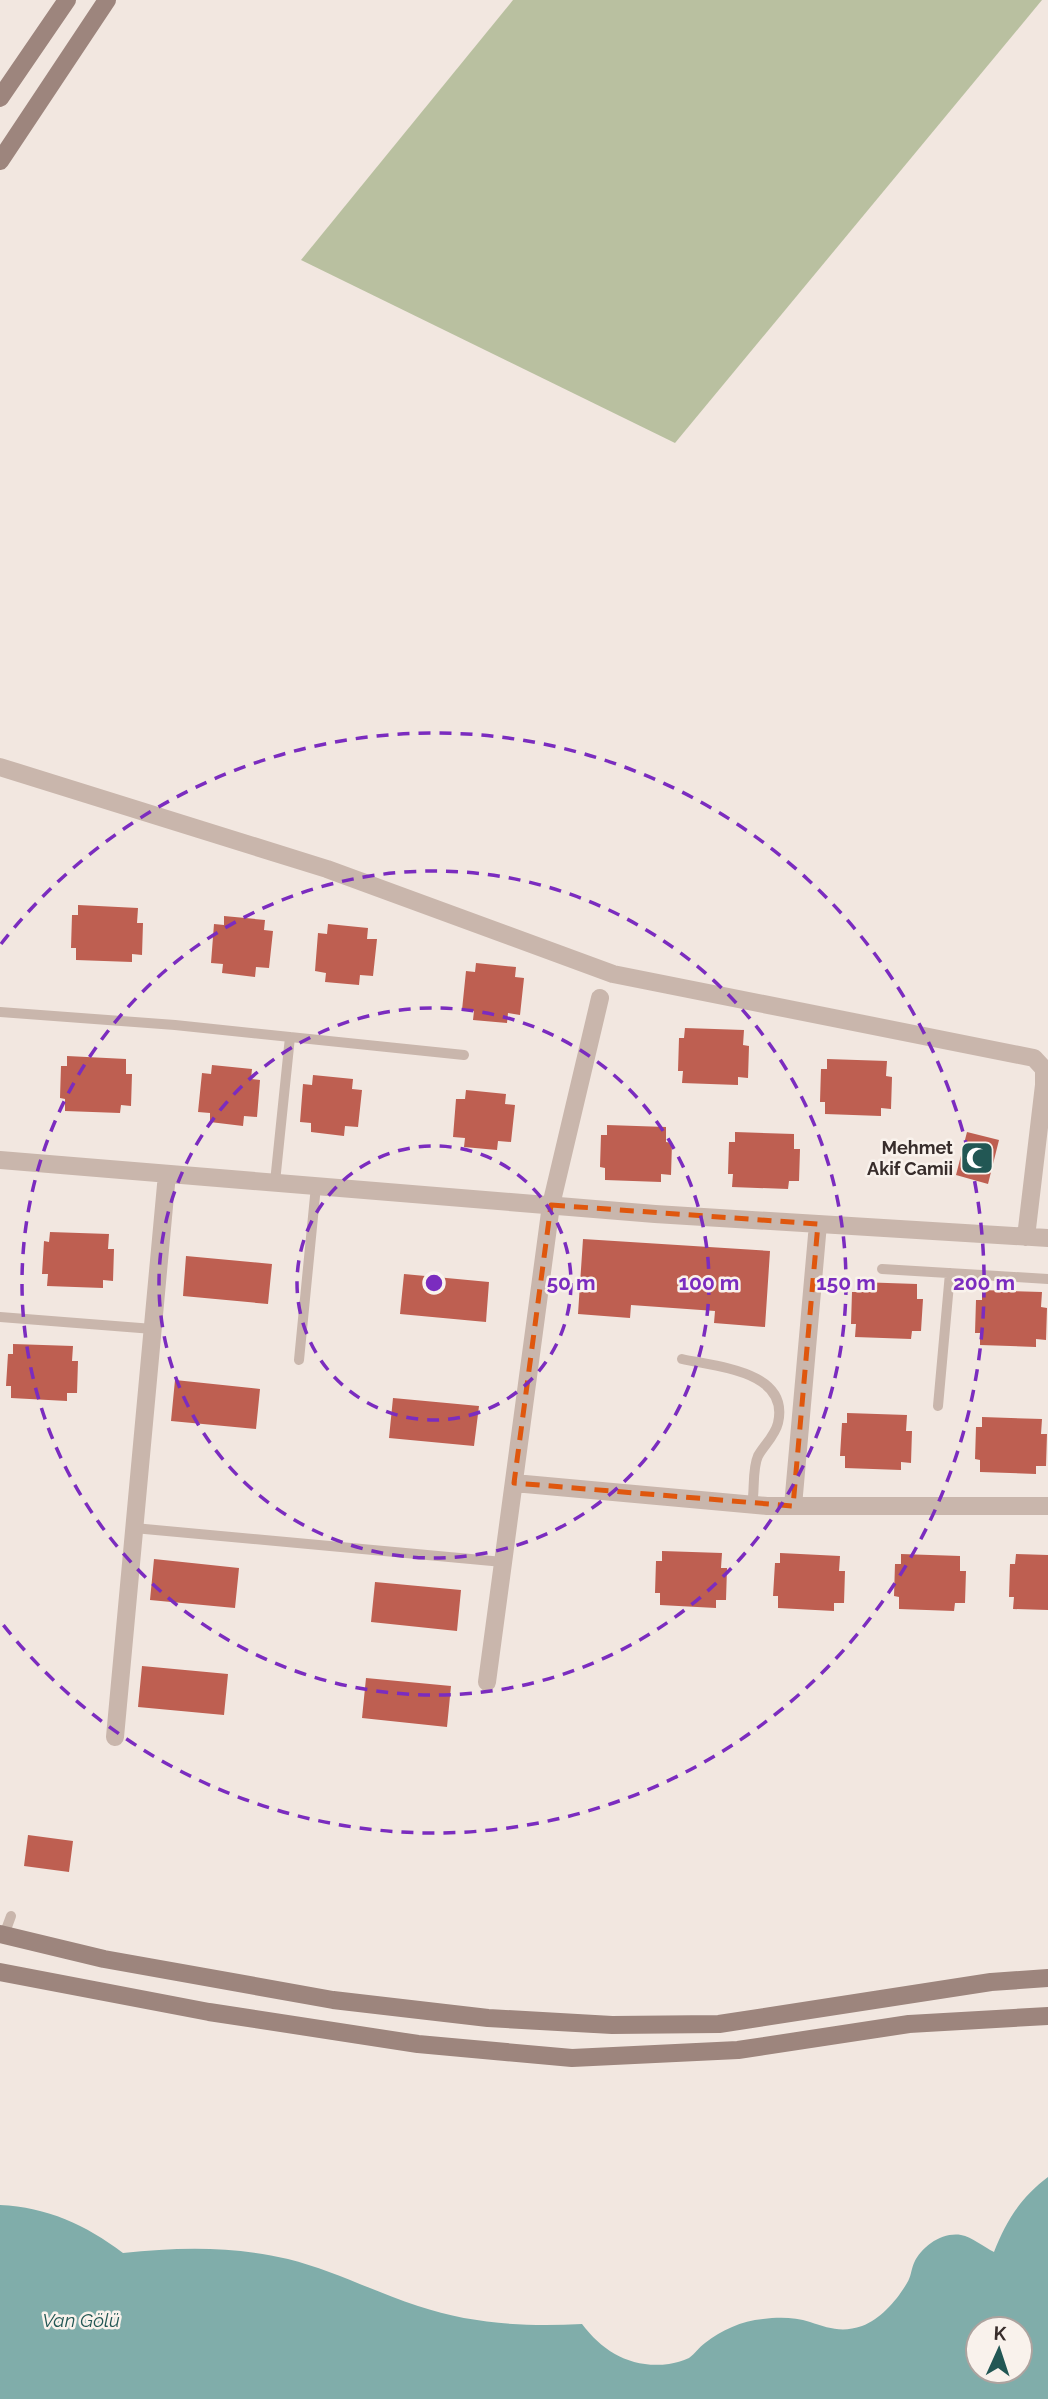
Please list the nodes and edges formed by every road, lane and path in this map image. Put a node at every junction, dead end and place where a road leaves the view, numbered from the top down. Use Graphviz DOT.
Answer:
graph roads {
  1 [pos="67,0"];
  2 [pos="107,0"];
  3 [pos="0,99"];
  4 [pos="0,161"];
  5 [pos="0,767"];
  6 [pos="600,998"];
  7 [pos="0,1012"];
  8 [pos="290,1037"];
  9 [pos="464,1055"];
  10 [pos="0,1160"];
  11 [pos="167,1174"];
  12 [pos="275,1182"];
  13 [pos="316,1186"];
  14 [pos="551,1205"];
  15 [pos="818,1224"];
  16 [pos="1026,1237"];
  17 [pos="1048,1238"];
  18 [pos="882,1269"];
  19 [pos="950,1273"];
  20 [pos="1048,1279"];
  21 [pos="0,1317"];
  22 [pos="153,1329"];
  23 [pos="682,1359"];
  24 [pos="299,1360"];
  25 [pos="939,1406"];
  26 [pos="514,1483"];
  27 [pos="752,1504"];
  28 [pos="793,1506"];
  29 [pos="1048,1506"];
  30 [pos="134,1528"];
  31 [pos="503,1562"];
  32 [pos="487,1682"];
  33 [pos="115,1737"];
  34 [pos="11,1916"];
  35 [pos="2,1935"];
  36 [pos="0,1972"];
  37 [pos="1048,1978"];
  38 [pos="1048,2016"];
  1 -- 3 [label="main road"];
  2 -- 4 [label="main road"];
  5 -- 16 [label="street"];
  6 -- 14 [label="street"];
  7 -- 8 [label="lane"];
  8 -- 9 [label="lane"];
  8 -- 12 [label="lane"];
  10 -- 11 [label="street"];
  11 -- 12 [label="street"];
  11 -- 22 [label="street"];
  12 -- 13 [label="street"];
  13 -- 14 [label="street"];
  13 -- 24 [label="lane"];
  14 -- 15 [label="street"];
  14 -- 26 [label="street"];
  15 -- 16 [label="street"];
  15 -- 28 [label="street"];
  16 -- 17 [label="street"];
  18 -- 19 [label="lane"];
  19 -- 20 [label="lane"];
  19 -- 25 [label="lane"];
  21 -- 22 [label="lane"];
  22 -- 30 [label="street"];
  23 -- 27 [label="lane"];
  26 -- 27 [label="street"];
  26 -- 31 [label="street"];
  27 -- 28 [label="street"];
  28 -- 29 [label="street"];
  30 -- 31 [label="lane"];
  30 -- 33 [label="street"];
  31 -- 32 [label="street"];
  34 -- 35 [label="lane"];
  35 -- 37 [label="main road"];
  36 -- 38 [label="main road"];
}
